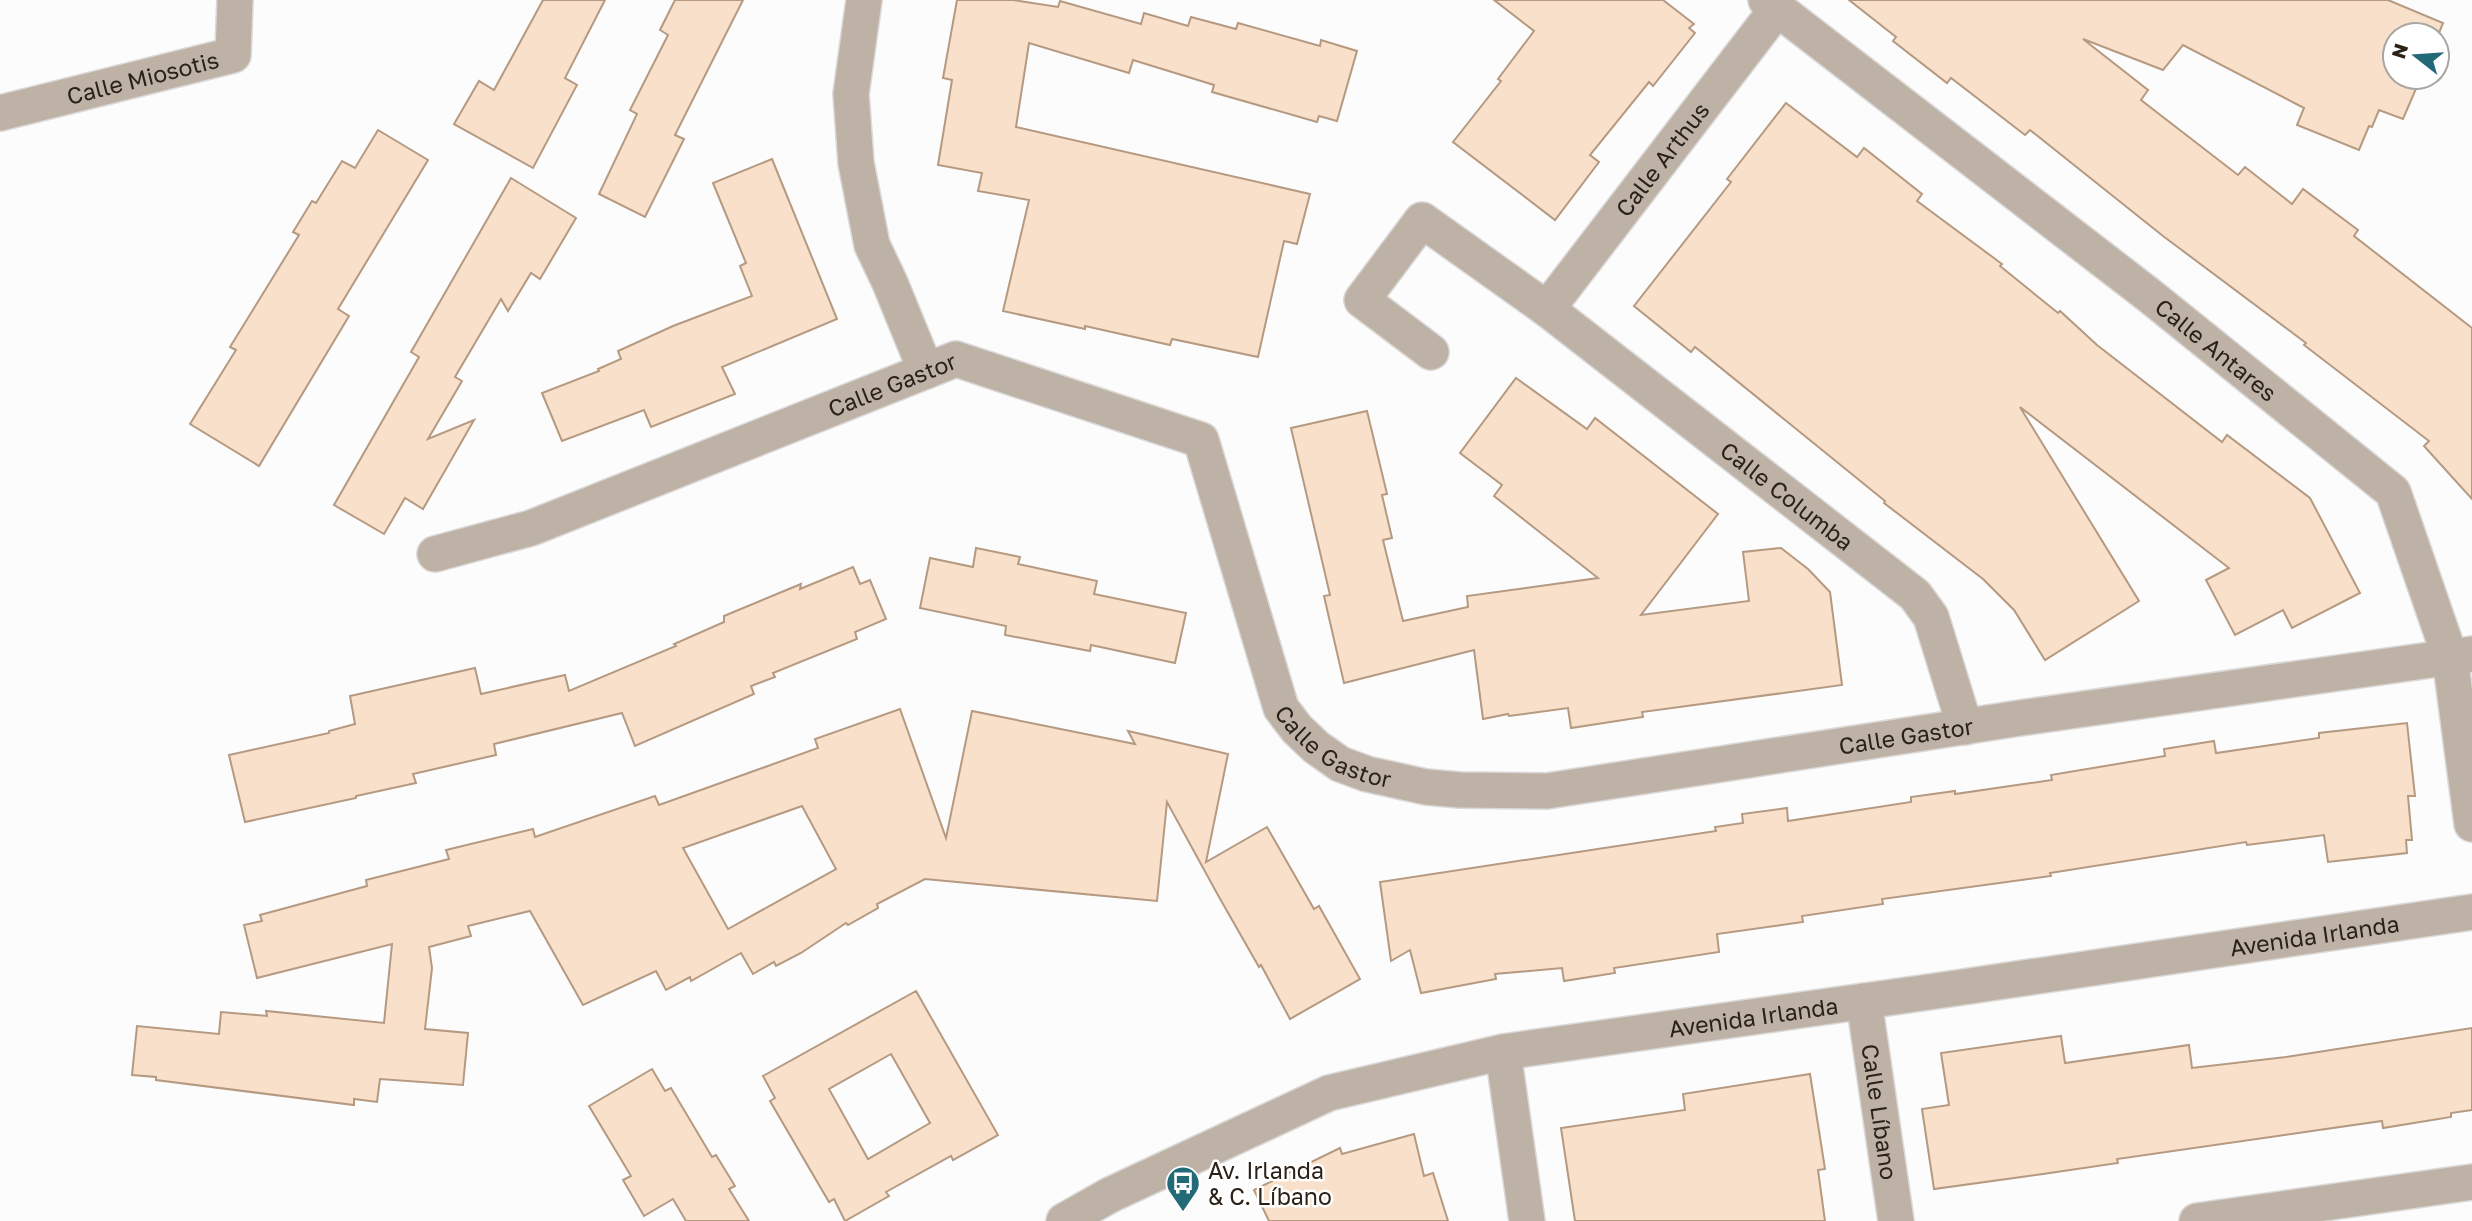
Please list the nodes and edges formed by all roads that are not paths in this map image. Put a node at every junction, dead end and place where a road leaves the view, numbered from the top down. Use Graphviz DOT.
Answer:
graph roads {
  1 [pos="235,0"];
  2 [pos="864,0"];
  3 [pos="1772,5"];
  4 [pos="0,113"];
  5 [pos="1547,309"];
  6 [pos="1431,352"];
  7 [pos="926,371"];
  8 [pos="435,554"];
  9 [pos="2461,655"];
  10 [pos="1965,727"];
  11 [pos="2472,824"];
  12 [pos="2472,912"];
  13 [pos="1864,1001"];
  14 [pos="1503,1052"];
  15 [pos="2472,1182"];
  16 [pos="1064,1221"];
  17 [pos="1527,1221"];
  18 [pos="1896,1221"];
  19 [pos="2197,1221"];
  1 -- 4 [label="street, Calle Miosotis"];
  2 -- 7 [label="street"];
  3 -- 5 [label="street, Calle Arthus"];
  3 -- 9 [label="street, Calle Antares"];
  5 -- 6 [label="street, Calle Columba"];
  5 -- 10 [label="street, Calle Columba"];
  7 -- 8 [label="street, Calle Gastor"];
  7 -- 10 [label="street, Calle Gastor"];
  9 -- 10 [label="street, Calle Gastor"];
  9 -- 11 [label="street, Calle Antares"];
  12 -- 13 [label="street, Avenida Irlanda"];
  13 -- 14 [label="street, Avenida Irlanda"];
  13 -- 18 [label="street, Calle Líbano"];
  14 -- 16 [label="street, Avenida Irlanda"];
  14 -- 17 [label="street"];
  15 -- 19 [label="street"];
}
